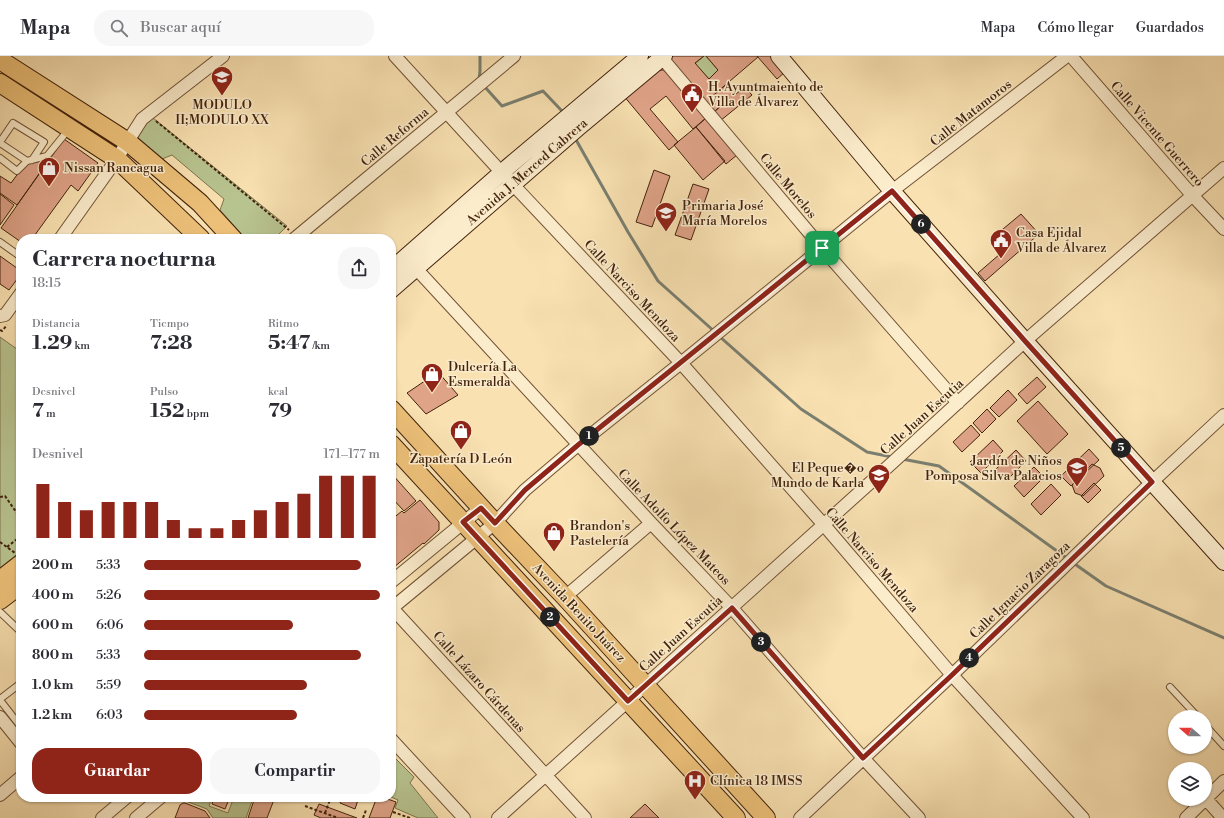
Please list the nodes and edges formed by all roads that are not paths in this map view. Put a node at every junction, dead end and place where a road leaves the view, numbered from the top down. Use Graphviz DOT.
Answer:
graph roads {
  1 [pos="223,56"];
  2 [pos="395,56"];
  3 [pos="514,56"];
  4 [pos="640,56"];
  5 [pos="778,56"];
  6 [pos="1067,56"];
  7 [pos="1071,56"];
  8 [pos="663,57"];
  9 [pos="0,60"];
  10 [pos="3,85"];
  11 [pos="446,112"];
  12 [pos="570,125"];
  13 [pos="70,128"];
  14 [pos="0,142"];
  15 [pos="128,142"];
  16 [pos="0,158"];
  17 [pos="117,159"];
  18 [pos="29,160"];
  19 [pos="1224,168"];
  20 [pos="502,173"];
  21 [pos="513,184"];
  22 [pos="892,191"];
  23 [pos="1192,195"];
  24 [pos="1224,229"];
  25 [pos="64,234"];
  26 [pos="195,234"];
  27 [pos="228,234"];
  28 [pos="301,234"];
  29 [pos="0,242"];
  30 [pos="822,248"];
  31 [pos="16,253"];
  32 [pos="411,263"];
  33 [pos="396,268"];
  34 [pos="396,283"];
  35 [pos="16,299"];
  36 [pos="3,315"];
  37 [pos="1025,341"];
  38 [pos="680,363"];
  39 [pos="958,403"];
  40 [pos="396,414"];
  41 [pos="1224,415"];
  42 [pos="578,445"];
  43 [pos="396,449"];
  44 [pos="1152,482"];
  45 [pos="481,508"];
  46 [pos="463,522"];
  47 [pos="495,523"];
  48 [pos="651,523"];
  49 [pos="824,525"];
  50 [pos="477,538"];
  51 [pos="1224,562"];
  52 [pos="16,564"];
  53 [pos="396,578"];
  54 [pos="0,580"];
  55 [pos="16,588"];
  56 [pos="565,597"];
  57 [pos="0,600"];
  58 [pos="396,605"];
  59 [pos="732,608"];
  60 [pos="0,612"];
  61 [pos="396,612"];
  62 [pos="16,627"];
  63 [pos="952,675"];
  64 [pos="645,686"];
  65 [pos="16,687"];
  66 [pos="1170,687"];
  67 [pos="0,700"];
  68 [pos="628,701"];
  69 [pos="1191,710"];
  70 [pos="0,717"];
  71 [pos="16,721"];
  72 [pos="1212,733"];
  73 [pos="16,737"];
  74 [pos="396,744"];
  75 [pos="1224,746"];
  76 [pos="863,758"];
  77 [pos="545,775"];
  78 [pos="16,781"];
  79 [pos="1224,782"];
  80 [pos="1212,793"];
  81 [pos="0,795"];
  82 [pos="119,802"];
  83 [pos="156,802"];
  84 [pos="1199,806"];
  85 [pos="1212,806"];
  86 [pos="143,816"];
  87 [pos="102,818"];
  88 [pos="464,818"];
  89 [pos="498,818"];
  90 [pos="585,818"];
  91 [pos="736,818"];
  92 [pos="766,818"];
  93 [pos="800,818"];
  94 [pos="919,818"];
  95 [pos="1083,818"];
  96 [pos="1186,818"];
  97 [pos="1223,818"];
  1 -- 15 [label="street"];
  2 -- 11 [label="street, Calle Narciso Mendoza"];
  3 -- 11 [label="street, Calle Reforma"];
  4 -- 12 [label="street, Avenida J. Merced Cabrera"];
  5 -- 22 [label="street"];
  6 -- 22 [label="street, Calle Matamoros"];
  7 -- 23 [label="street, Calle Vicente Guerrero"];
  8 -- 12 [label="street, Avenida J. Merced Cabrera"];
  8 -- 30 [label="street, Calle Morelos"];
  9 -- 15 [label="main road"];
  10 -- 13 [label="main road"];
  11 -- 20 [label="street, Calle Narciso Mendoza"];
  11 -- 28 [label="street, Calle Reforma"];
  12 -- 20 [label="street, Avenida J. Merced Cabrera"];
  12 -- 21 [label="street, Avenida J. Merced Cabrera"];
  13 -- 17 [label="main road"];
  13 -- 18 [label="lane"];
  14 -- 18 [label="lane"];
  14 -- 18 [label="lane"];
  15 -- 17 [label="street"];
  15 -- 27 [label="main road"];
  16 -- 18 [label="lane"];
  17 -- 25 [label="street"];
  17 -- 26 [label="main road"];
  19 -- 23 [label="street, Calle Juan Escutia"];
  20 -- 21 [label="street, Calle Narciso Mendoza"];
  20 -- 32 [label="street, Avenida J. Merced Cabrera"];
  21 -- 32 [label="street, Avenida J. Merced Cabrera"];
  21 -- 38 [label="street, Calle Narciso Mendoza"];
  22 -- 30 [label="street, Calle Matamoros"];
  22 -- 37 [label="street"];
  23 -- 24 [label="street, Calle Vicente Guerrero"];
  23 -- 37 [label="street, Calle Juan Escutia"];
  29 -- 31 [label="lane"];
  30 -- 38 [label="street, Calle Matamoros"];
  30 -- 39 [label="street, Calle Morelos"];
  32 -- 33 [label="street, Avenida J. Merced Cabrera"];
  32 -- 34 [label="street, Avenida J. Merced Cabrera"];
  32 -- 42 [label="street, Calle Adolfo López Mateos"];
  35 -- 36 [label="street"];
  37 -- 39 [label="street, Calle Juan Escutia"];
  37 -- 44 [label="street"];
  38 -- 42 [label="street, Calle Matamoros"];
  38 -- 49 [label="street, Calle Narciso Mendoza"];
  39 -- 49 [label="street, Calle Juan Escutia"];
  40 -- 45 [label="main road, Avenida Benito Juárez"];
  41 -- 44 [label="street, Calle Ignacio Zaragoza"];
  42 -- 47 [label="street, Calle Matamoros"];
  42 -- 48 [label="street, Calle Adolfo López Mateos"];
  43 -- 46 [label="main road, Avenida Benito Juárez"];
  44 -- 51 [label="street"];
  44 -- 63 [label="street, Calle Ignacio Zaragoza"];
  45 -- 46 [label="street"];
  45 -- 47 [label="main road, Avenida Benito Juárez"];
  46 -- 50 [label="main road, Avenida Benito Juárez"];
  46 -- 53 [label="street"];
  47 -- 50 [label="street, Calle Matamoros"];
  47 -- 56 [label="main road, Avenida Benito Juárez"];
  48 -- 56 [label="street"];
  48 -- 59 [label="street, Calle Adolfo López Mateos"];
  49 -- 59 [label="street, Calle Juan Escutia"];
  49 -- 63 [label="street, Calle Narciso Mendoza"];
  50 -- 58 [label="street, Calle Matamoros"];
  50 -- 68 [label="main road, Avenida Benito Juárez"];
  52 -- 54 [label="main road"];
  55 -- 57 [label="main road"];
  56 -- 64 [label="main road, Avenida Benito Juárez"];
  59 -- 64 [label="street, Calle Juan Escutia"];
  59 -- 76 [label="street, Calle Adolfo López Mateos"];
  60 -- 62 [label="lane"];
  61 -- 77 [label="street, Calle Lázaro Cárdenas"];
  63 -- 76 [label="street, Calle Ignacio Zaragoza"];
  63 -- 95 [label="street, Calle Narciso Mendoza"];
  64 -- 68 [label="street, Calle Juan Escutia"];
  64 -- 92 [label="main road, Avenida Benito Juárez"];
  65 -- 67 [label="lane"];
  66 -- 69 [label="lane"];
  67 -- 71 [label="lane"];
  68 -- 77 [label="street, Calle Juan Escutia"];
  68 -- 91 [label="main road, Avenida Benito Juárez"];
  70 -- 73 [label="street"];
  72 -- 75 [label="lane"];
  74 -- 88 [label="street"];
  76 -- 93 [label="street, Calle Ignacio Zaragoza"];
  76 -- 94 [label="street, Calle Adolfo López Mateos"];
  77 -- 89 [label="street, Calle Juan Escutia"];
  77 -- 90 [label="street, Calle Lázaro Cárdenas"];
  78 -- 81 [label="street"];
  79 -- 80 [label="street"];
  82 -- 87 [label="street"];
  83 -- 86 [label="street"];
  84 -- 96 [label="street"];
  85 -- 97 [label="street"];
}
